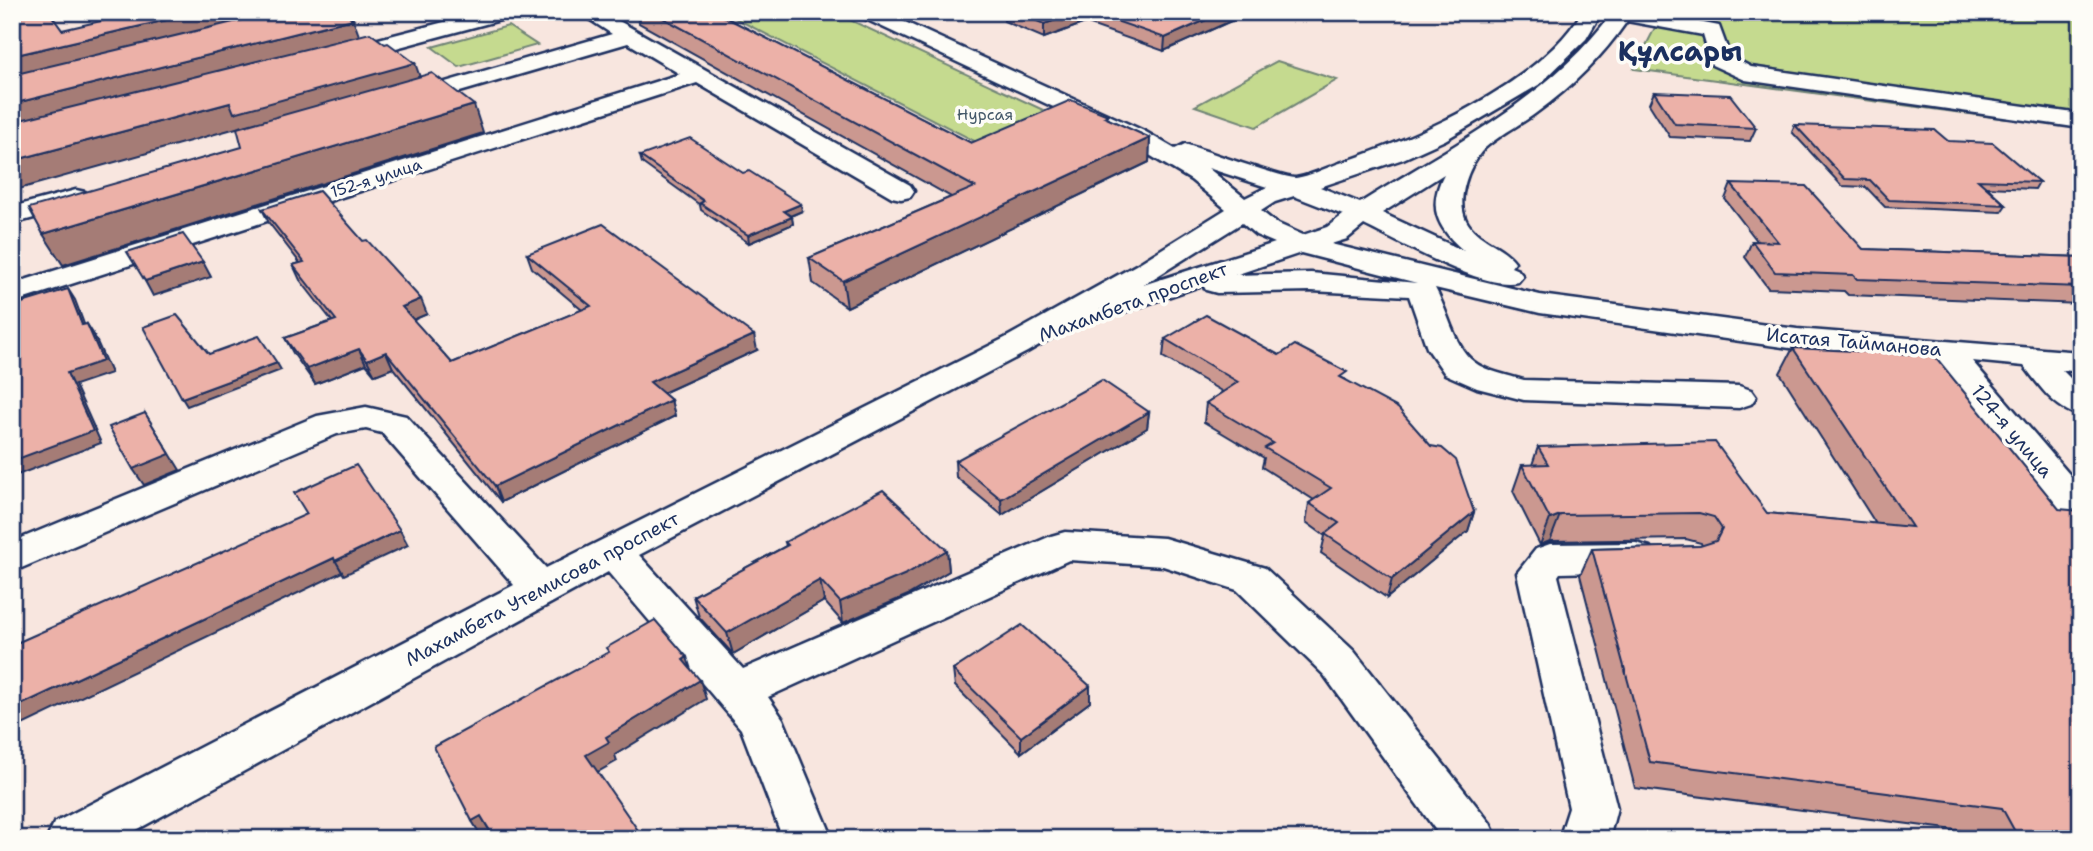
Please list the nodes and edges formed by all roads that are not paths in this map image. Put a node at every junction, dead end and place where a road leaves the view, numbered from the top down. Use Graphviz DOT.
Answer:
graph roads {
  1 [pos="508,12"];
  2 [pos="588,12"];
  3 [pos="866,12"];
  4 [pos="1592,12"];
  5 [pos="1623,13"];
  6 [pos="630,36"];
  7 [pos="321,61"];
  8 [pos="700,75"];
  9 [pos="381,109"];
  10 [pos="2081,121"];
  11 [pos="1471,148"];
  12 [pos="1176,153"];
  13 [pos="1394,154"];
  14 [pos="1293,186"];
  15 [pos="104,189"];
  16 [pos="901,191"];
  17 [pos="1243,210"];
  18 [pos="1360,215"];
  19 [pos="12,216"];
  20 [pos="1304,245"];
  21 [pos="1155,279"];
  22 [pos="1422,291"];
  23 [pos="12,294"];
  24 [pos="1542,297"];
  25 [pos="1016,345"];
  26 [pos="1944,349"];
  27 [pos="2034,358"];
  28 [pos="2081,362"];
  29 [pos="1739,397"];
  30 [pos="2081,405"];
  31 [pos="2081,514"];
  32 [pos="613,551"];
  33 [pos="1672,557"];
  34 [pos="12,558"];
  35 [pos="541,589"];
  36 [pos="736,691"];
  37 [pos="72,839"];
  38 [pos="807,839"];
  39 [pos="1472,839"];
  40 [pos="1584,839"];
  1 -- 7 [label="street"];
  2 -- 6 [label="street"];
  3 -- 12 [label="street"];
  4 -- 13 [label="street"];
  5 -- 10 [label="street"];
  5 -- 11 [label="street"];
  6 -- 8 [label="street"];
  6 -- 9 [label="street"];
  8 -- 16 [label="street"];
  8 -- 23 [label="street, 152-я улица"];
  11 -- 18 [label="street"];
  11 -- 24 [label="street"];
  12 -- 13 [label="street"];
  12 -- 14 [label="street, Исатая Тайманова"];
  12 -- 17 [label="street, Исатая Тайманова"];
  12 -- 21 [label="street"];
  13 -- 14 [label="street"];
  14 -- 17 [label="street, Махамбета проспект"];
  14 -- 18 [label="street, Исатая Тайманова"];
  15 -- 19 [label="street"];
  17 -- 20 [label="street, Исатая Тайманова"];
  17 -- 21 [label="street, Махамбета проспект"];
  18 -- 20 [label="street, Махамбета проспект"];
  18 -- 24 [label="street, Исатая Тайманова"];
  20 -- 21 [label="street, Махамбета проспект"];
  20 -- 24 [label="street, Исатая Тайманова"];
  21 -- 22 [label="street"];
  21 -- 25 [label="street, Махамбета проспект"];
  22 -- 24 [label="street"];
  22 -- 29 [label="street"];
  24 -- 26 [label="street, Исатая Тайманова"];
  25 -- 32 [label="street, Махамбета Утемисова проспект"];
  26 -- 27 [label="street, Исатая Тайманова"];
  26 -- 31 [label="street, 124-я улица"];
  27 -- 28 [label="street, Исатая Тайманова"];
  27 -- 30 [label="street"];
  32 -- 35 [label="street, Махамбета Утемисова проспект"];
  32 -- 36 [label="street"];
  33 -- 40 [label="street"];
  34 -- 35 [label="street"];
  35 -- 37 [label="street, Махамбета Утемисова проспект"];
  36 -- 38 [label="street"];
  36 -- 39 [label="street"];
}
